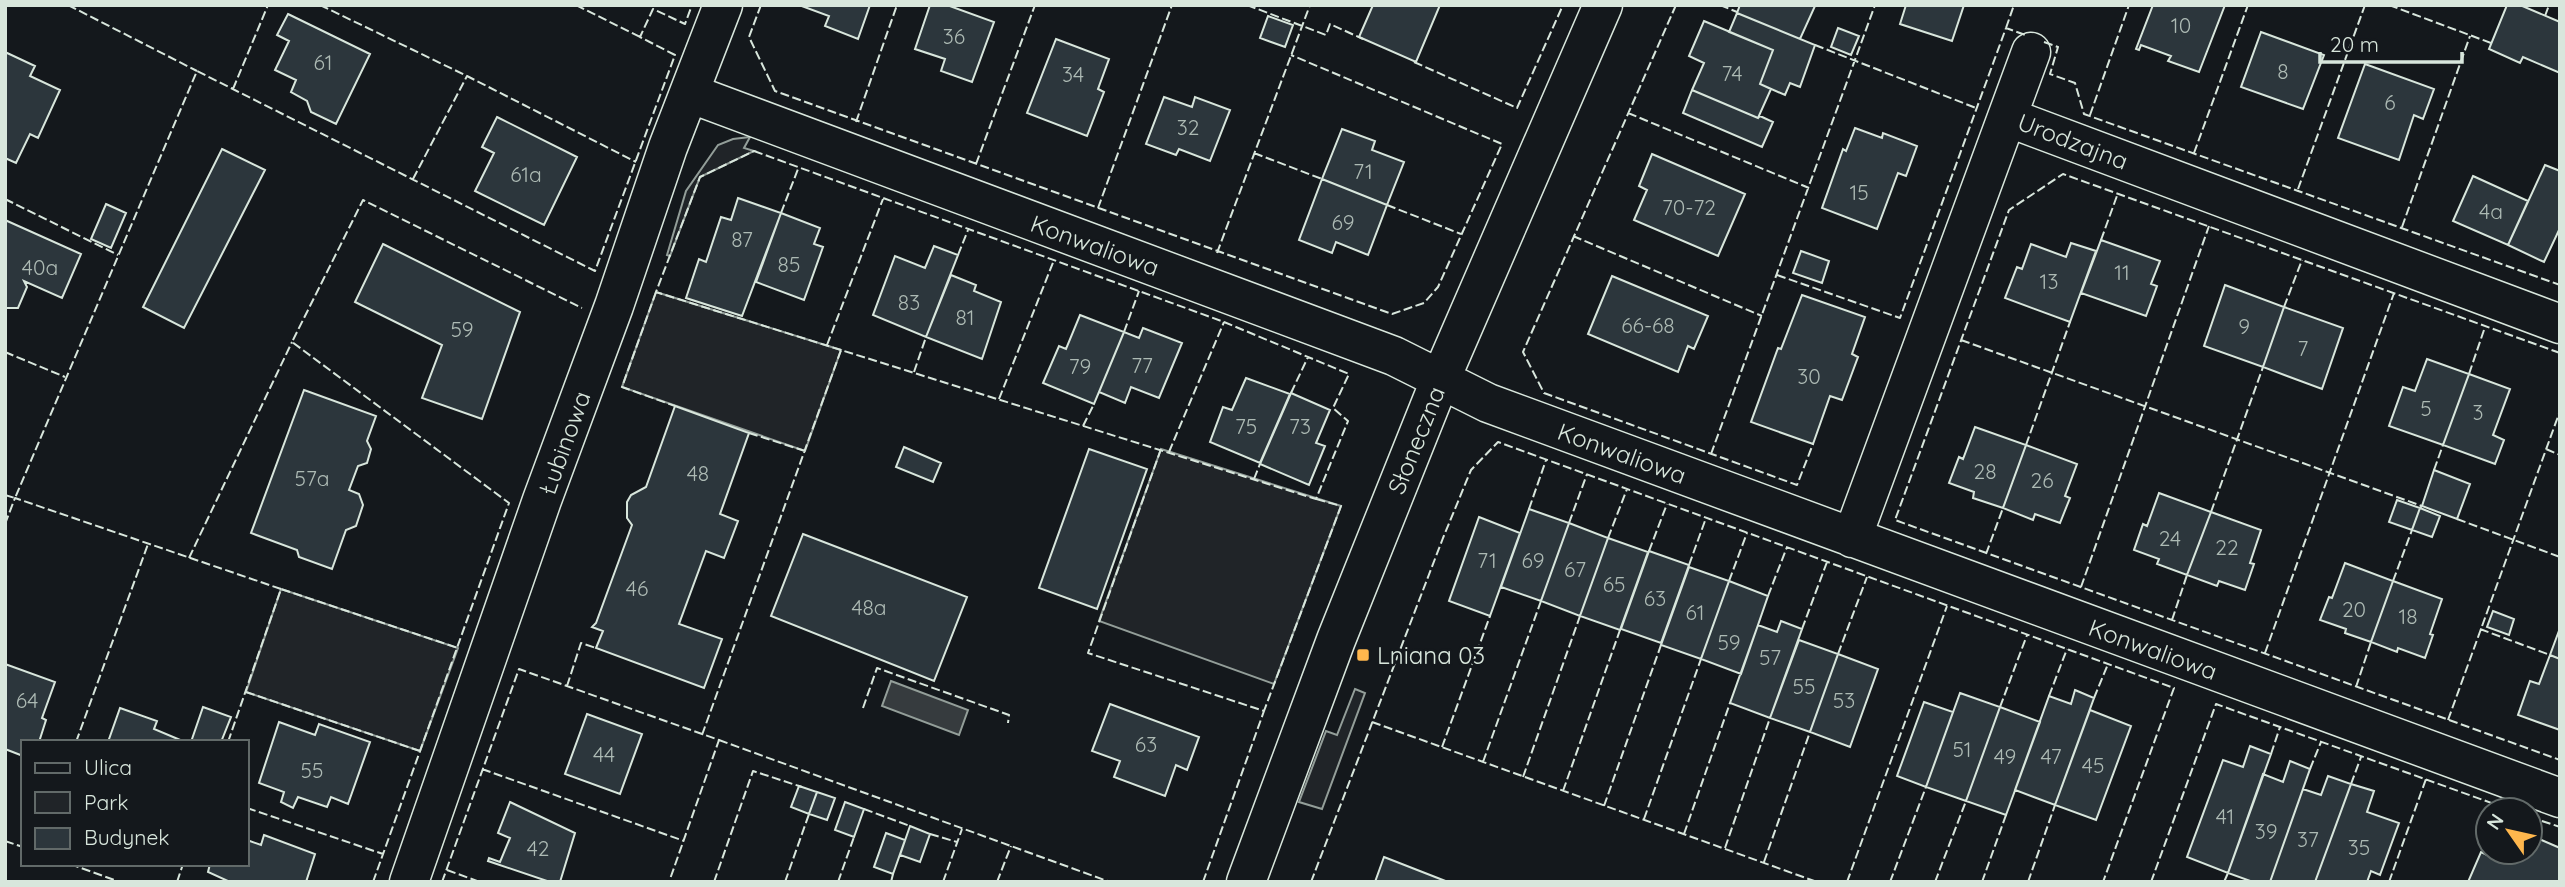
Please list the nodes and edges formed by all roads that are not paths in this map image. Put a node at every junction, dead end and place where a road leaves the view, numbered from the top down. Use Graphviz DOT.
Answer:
graph roads {
  1 [pos="723,5"];
  2 [pos="1604,5"];
  3 [pos="2031,52"];
  4 [pos="689,93"];
  5 [pos="2007,117"];
  6 [pos="2560,324"];
  7 [pos="1441,378"];
  8 [pos="1852,538"];
  9 [pos="2560,798"];
  10 [pos="409,882"];
  11 [pos="1246,882"];
  1 -- 4 [label="street, Łubinowa"];
  2 -- 7 [label="street, Słoneczna"];
  3 -- 5 [label="street"];
  4 -- 7 [label="street, Konwaliowa"];
  4 -- 10 [label="street, Łubinowa"];
  5 -- 6 [label="street, Urodzajna"];
  5 -- 8 [label="street, Urodzajna"];
  7 -- 8 [label="street, Konwaliowa"];
  7 -- 11 [label="street, Słoneczna"];
  8 -- 9 [label="street, Konwaliowa"];
}
